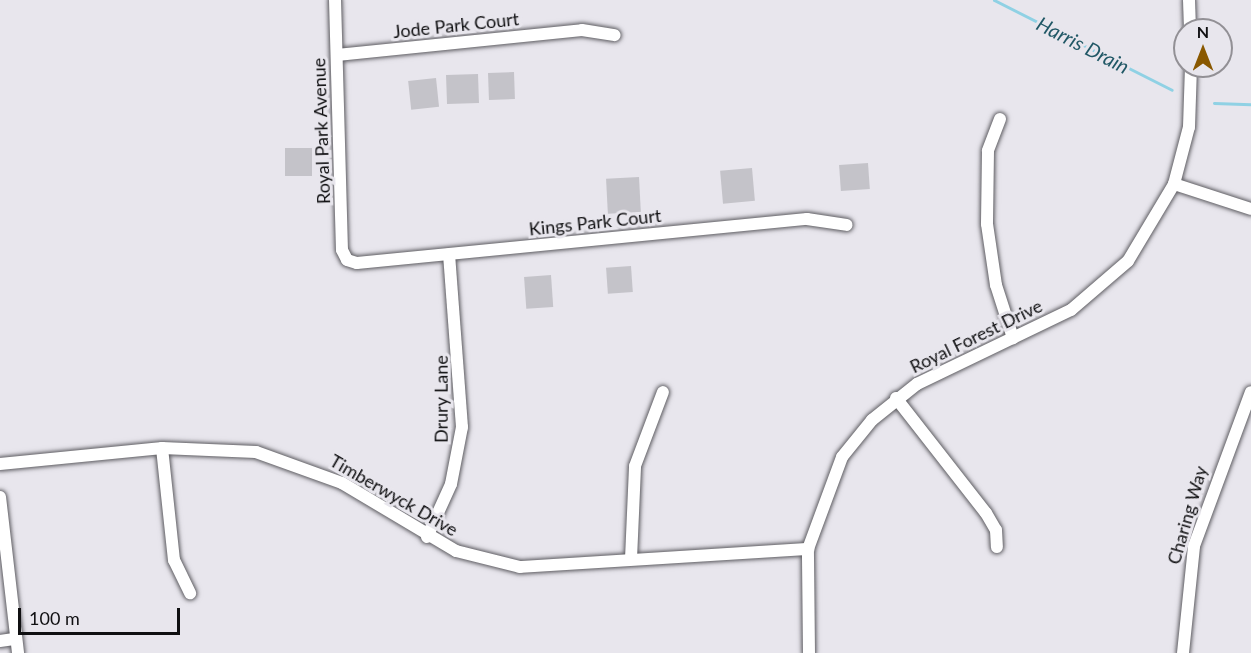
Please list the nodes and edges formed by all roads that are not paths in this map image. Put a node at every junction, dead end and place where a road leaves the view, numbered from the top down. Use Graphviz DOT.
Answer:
graph roads {
  1 [pos="335,0"];
  2 [pos="1189,0"];
  3 [pos="1190,18"];
  4 [pos="615,35"];
  5 [pos="337,55"];
  6 [pos="1191,78"];
  7 [pos="1000,119"];
  8 [pos="1174,184"];
  9 [pos="1251,209"];
  10 [pos="847,225"];
  11 [pos="449,254"];
  12 [pos="347,260"];
  13 [pos="1013,338"];
  14 [pos="663,392"];
  15 [pos="1251,392"];
  16 [pos="896,398"];
  17 [pos="162,448"];
  18 [pos="0,464"];
  19 [pos="0,497"];
  20 [pos="426,537"];
  21 [pos="997,547"];
  22 [pos="808,549"];
  23 [pos="631,559"];
  24 [pos="190,592"];
  25 [pos="14,639"];
  26 [pos="0,641"];
  27 [pos="18,653"];
  28 [pos="809,653"];
  29 [pos="1183,653"];
  1 -- 5 [label="street, Royal Park Avenue"];
  2 -- 3 [label="street"];
  4 -- 5 [label="street, Jode Park Court"];
  5 -- 12 [label="street, Royal Park Avenue"];
  6 -- 8 [label="street, Royal Forest Drive"];
  7 -- 13 [label="street"];
  8 -- 9 [label="street"];
  8 -- 13 [label="street, Royal Forest Drive"];
  10 -- 11 [label="street, Kings Park Court"];
  11 -- 12 [label="street, Kings Park Court"];
  11 -- 20 [label="street, Drury Lane"];
  13 -- 16 [label="street, Royal Forest Drive"];
  14 -- 23 [label="street"];
  15 -- 29 [label="street, Charing Way"];
  16 -- 21 [label="street"];
  16 -- 22 [label="street, Royal Forest Drive"];
  17 -- 18 [label="street, Timberwyck Drive"];
  17 -- 20 [label="street, Timberwyck Drive"];
  17 -- 24 [label="street"];
  19 -- 25 [label="street"];
  20 -- 23 [label="street, Timberwyck Drive"];
  22 -- 23 [label="street, Timberwyck Drive"];
  22 -- 28 [label="street, Royal Forest Drive"];
  25 -- 26 [label="street"];
  25 -- 27 [label="street"];
}
